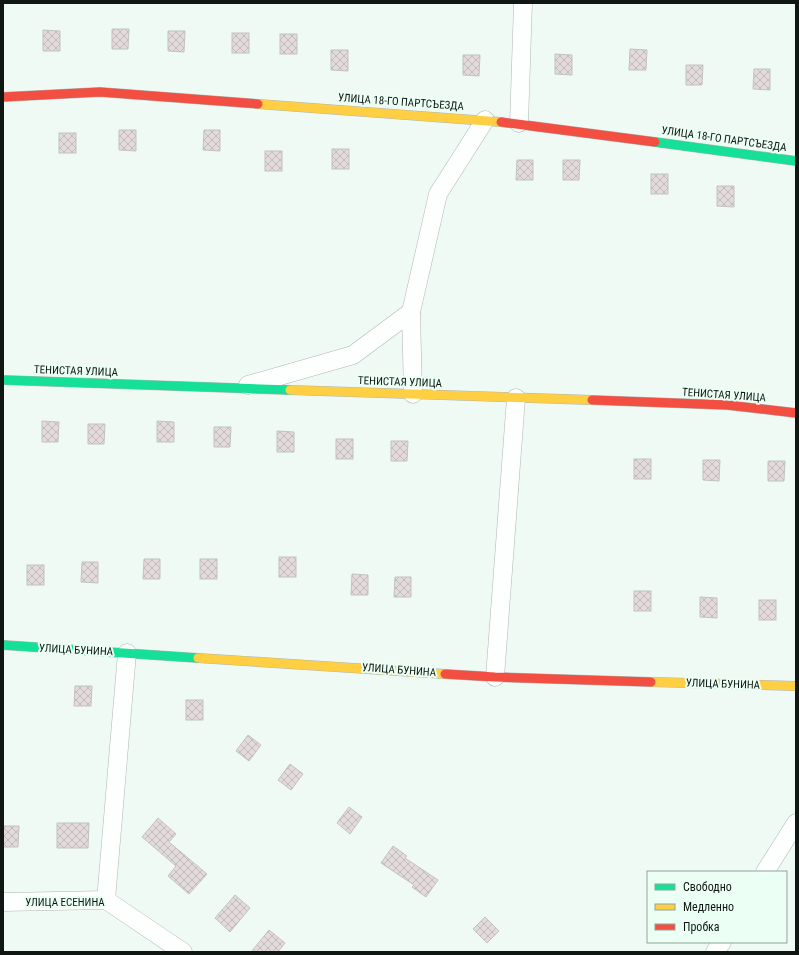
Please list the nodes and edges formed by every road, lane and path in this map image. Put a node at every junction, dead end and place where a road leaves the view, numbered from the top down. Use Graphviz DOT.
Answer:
graph roads {
  1 [pos="523,3"];
  2 [pos="3,97"];
  3 [pos="485,120"];
  4 [pos="519,123"];
  5 [pos="796,161"];
  6 [pos="411,312"];
  7 [pos="3,380"];
  8 [pos="236,388"];
  9 [pos="413,394"];
  10 [pos="516,398"];
  11 [pos="796,413"];
  12 [pos="3,645"];
  13 [pos="128,653"];
  14 [pos="495,676"];
  15 [pos="796,686"];
  16 [pos="796,823"];
  17 [pos="767,871"];
  18 [pos="106,900"];
  19 [pos="3,902"];
  20 [pos="721,943"];
  21 [pos="183,952"];
  22 [pos="715,952"];
  1 -- 4 [label="street"];
  2 -- 3 [label="street, УЛИЦА 18-ГО ПАРТСЪЕЗДА"];
  3 -- 4 [label="street, УЛИЦА 18-ГО ПАРТСЪЕЗДА"];
  3 -- 6 [label="street"];
  4 -- 5 [label="street, УЛИЦА 18-ГО ПАРТСЪЕЗДА"];
  6 -- 8 [label="street"];
  6 -- 9 [label="street"];
  7 -- 8 [label="street, ТЕНИСТАЯ УЛИЦА"];
  8 -- 9 [label="street, ТЕНИСТАЯ УЛИЦА"];
  9 -- 10 [label="street, ТЕНИСТАЯ УЛИЦА"];
  10 -- 11 [label="street, ТЕНИСТАЯ УЛИЦА"];
  10 -- 14 [label="street"];
  12 -- 13 [label="street, УЛИЦА БУНИНА"];
  13 -- 14 [label="street, УЛИЦА БУНИНА"];
  13 -- 18 [label="street"];
  14 -- 15 [label="street, УЛИЦА БУНИНА"];
  16 -- 17 [label="street"];
  18 -- 19 [label="street, УЛИЦА ЕСЕНИНА"];
  18 -- 21 [label="street, УЛИЦА ЕСЕНИНА"];
  20 -- 22 [label="street"];
}
